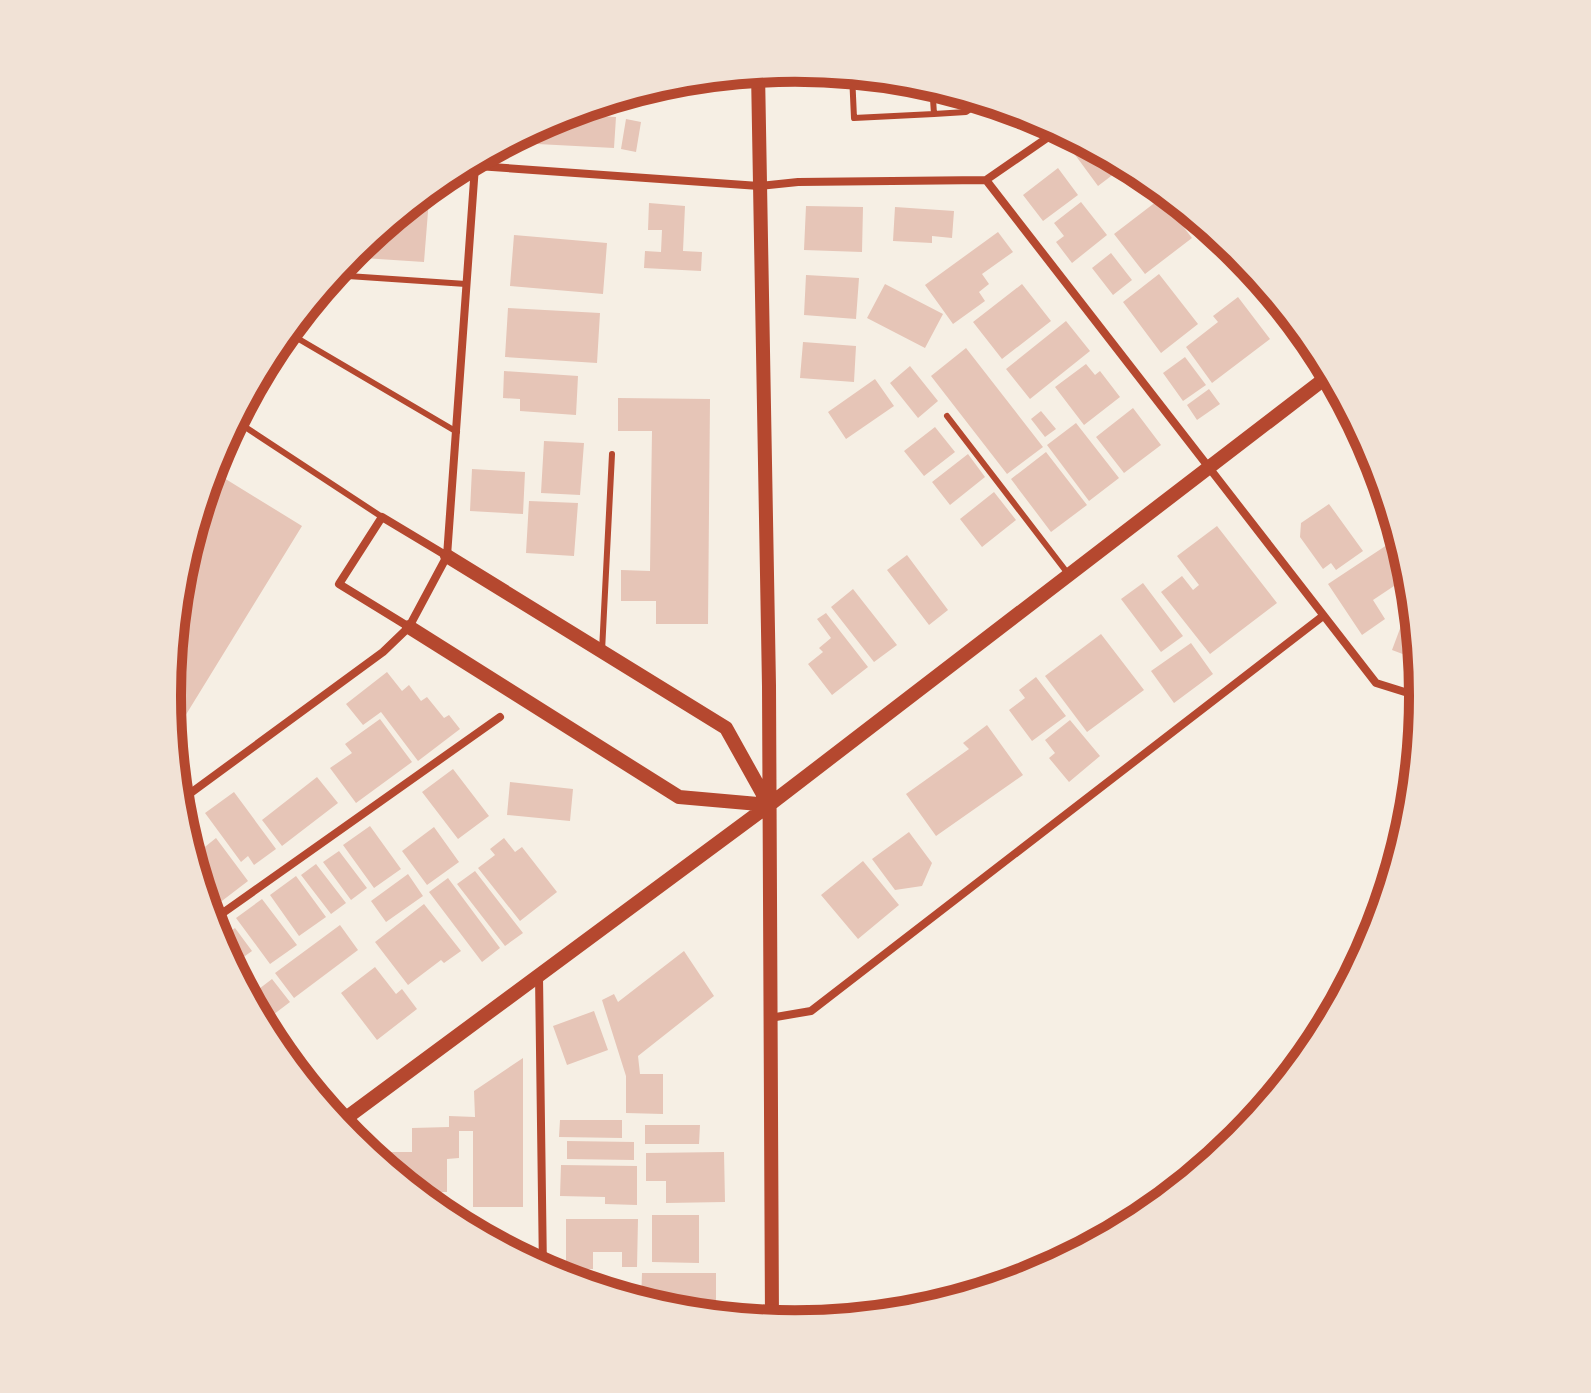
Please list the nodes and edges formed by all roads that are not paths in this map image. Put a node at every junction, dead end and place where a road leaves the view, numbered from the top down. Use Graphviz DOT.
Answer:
graph roads {
  1 [pos="758,83"];
  2 [pos="852,85"];
  3 [pos="933,98"];
  4 [pos="972,108"];
  5 [pos="934,114"];
  6 [pos="1049,137"];
  7 [pos="484,167"];
  8 [pos="474,173"];
  9 [pos="986,180"];
  10 [pos="759,186"];
  11 [pos="348,276"];
  12 [pos="466,284"];
  13 [pos="297,337"];
  14 [pos="1322,380"];
  15 [pos="947,416"];
  16 [pos="244,426"];
  17 [pos="457,432"];
  18 [pos="612,454"];
  19 [pos="1209,467"];
  20 [pos="382,517"];
  21 [pos="447,556"];
  22 [pos="1069,575"];
  23 [pos="1323,616"];
  24 [pos="409,627"];
  25 [pos="602,651"];
  26 [pos="1410,694"];
  27 [pos="500,717"];
  28 [pos="189,794"];
  29 [pos="769,805"];
  30 [pos="221,914"];
  31 [pos="539,974"];
  32 [pos="770,1018"];
  33 [pos="347,1117"];
  34 [pos="543,1256"];
  35 [pos="772,1310"];
  1 -- 10 [label="street"];
  2 -- 5 [label="lane"];
  3 -- 5 [label="lane"];
  4 -- 5 [label="lane"];
  6 -- 9 [label="street"];
  7 -- 10 [label="street"];
  8 -- 12 [label="street"];
  9 -- 10 [label="street"];
  9 -- 19 [label="street"];
  10 -- 29 [label="street"];
  11 -- 12 [label="lane"];
  12 -- 17 [label="street"];
  13 -- 17 [label="lane"];
  14 -- 19 [label="street"];
  15 -- 22 [label="lane"];
  16 -- 20 [label="lane"];
  17 -- 21 [label="street"];
  18 -- 25 [label="lane"];
  19 -- 22 [label="street"];
  19 -- 23 [label="street"];
  20 -- 21 [label="street"];
  20 -- 24 [label="street"];
  21 -- 24 [label="street"];
  21 -- 25 [label="street"];
  22 -- 29 [label="street"];
  23 -- 26 [label="street"];
  23 -- 32 [label="street"];
  24 -- 28 [label="street"];
  24 -- 29 [label="street"];
  25 -- 29 [label="street"];
  27 -- 30 [label="street"];
  29 -- 31 [label="street"];
  29 -- 32 [label="street"];
  31 -- 33 [label="street"];
  31 -- 34 [label="street"];
  32 -- 35 [label="street"];
}
